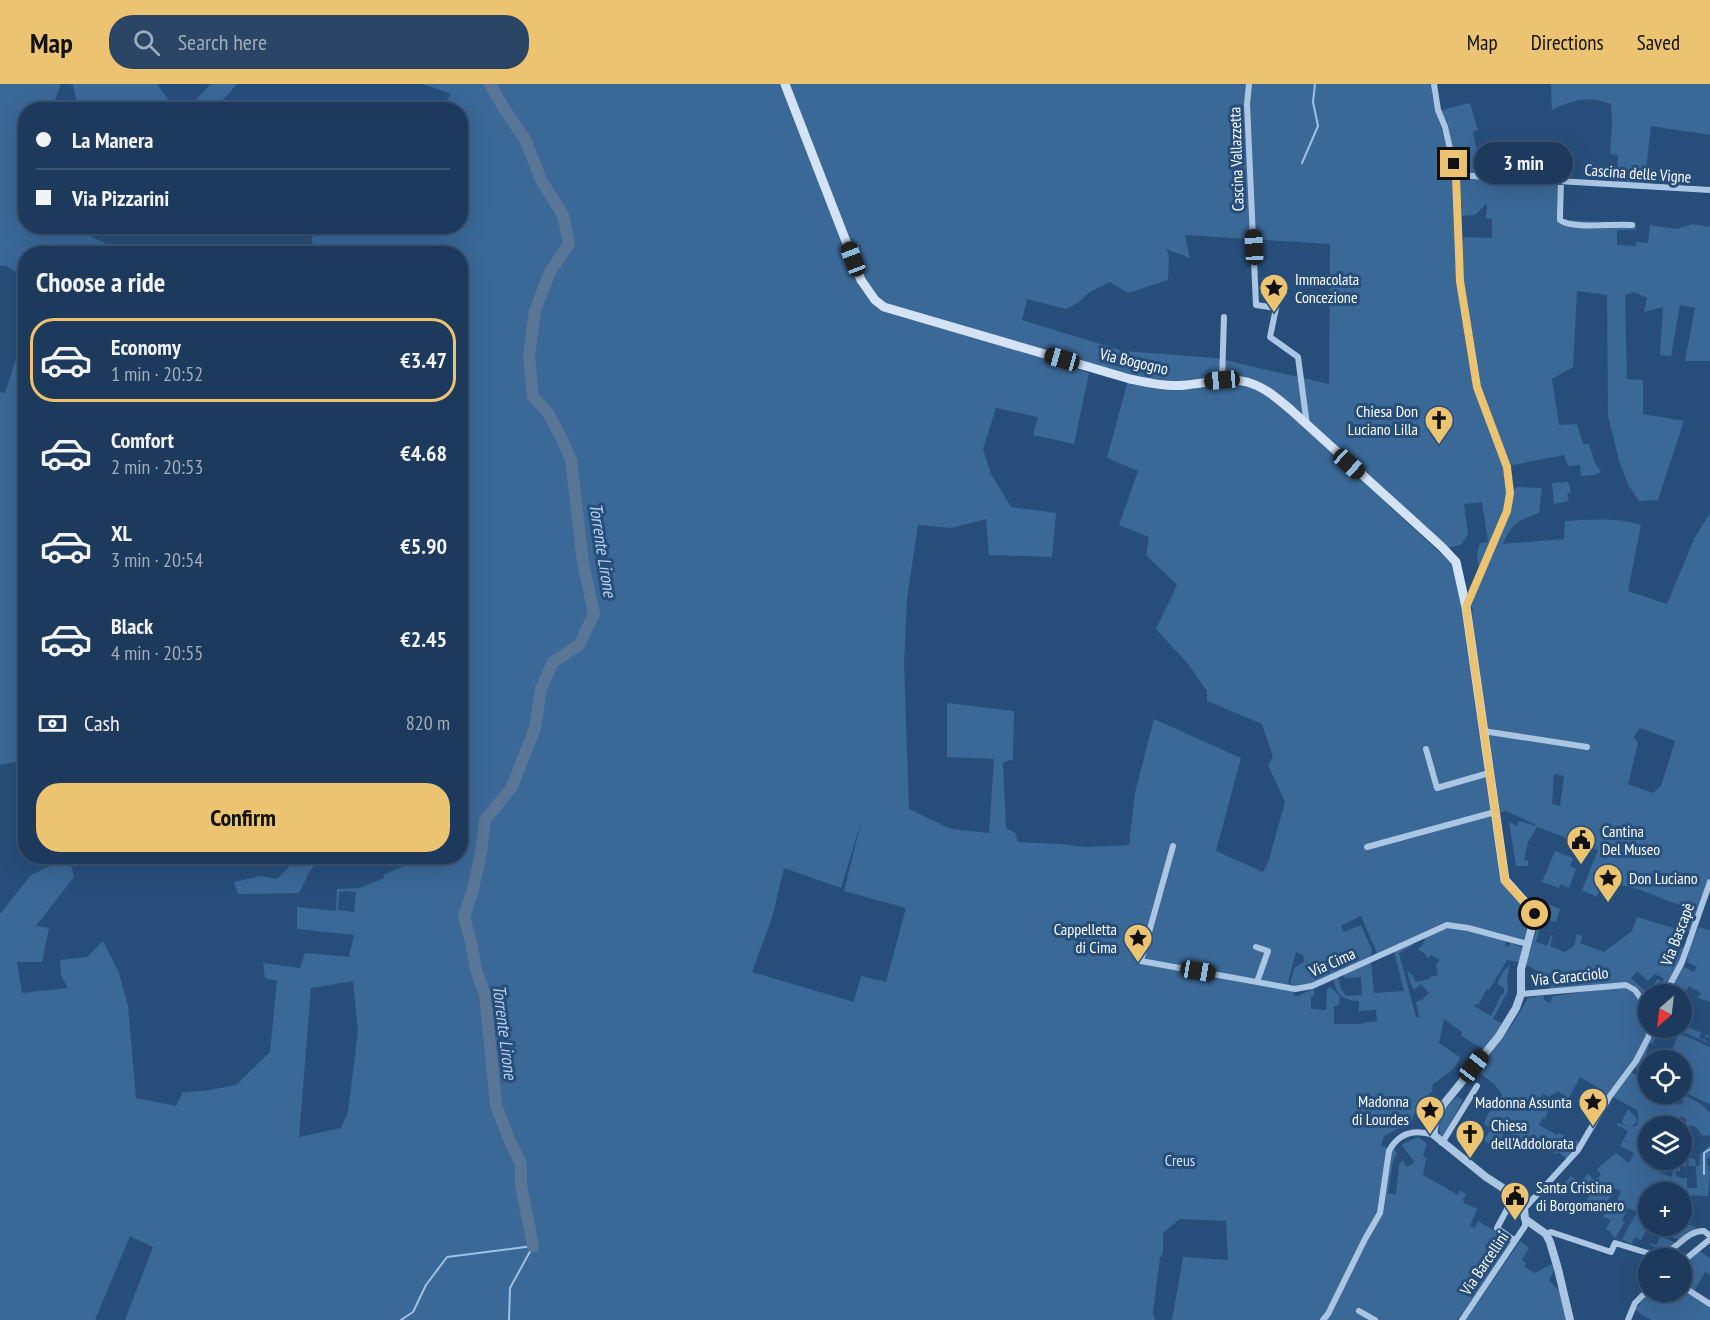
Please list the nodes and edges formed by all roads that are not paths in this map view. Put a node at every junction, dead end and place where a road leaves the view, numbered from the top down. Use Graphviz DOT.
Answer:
graph roads {
  1 [pos="785,84"];
  2 [pos="1248,84"];
  3 [pos="1434,84"];
  4 [pos="1456,176"];
  5 [pos="1561,181"];
  6 [pos="1710,190"];
  7 [pos="1632,225"];
  8 [pos="1224,317"];
  9 [pos="1222,380"];
  10 [pos="1307,426"];
  11 [pos="1466,607"];
  12 [pos="1483,731"];
  13 [pos="1587,747"];
  14 [pos="1426,749"];
  15 [pos="1489,773"];
  16 [pos="1495,812"];
  17 [pos="1173,846"];
  18 [pos="1367,847"];
  19 [pos="1710,882"];
  20 [pos="1530,908"];
  21 [pos="1527,944"];
  22 [pos="1256,947"];
  23 [pos="1257,982"];
  24 [pos="1670,984"];
  25 [pos="1521,994"];
  26 [pos="1638,994"];
  27 [pos="1648,1038"];
  28 [pos="1477,1086"];
  29 [pos="1434,1135"];
  30 [pos="1442,1143"];
  31 [pos="1513,1197"];
  32 [pos="1524,1209"];
  33 [pos="1525,1219"];
  34 [pos="1546,1234"];
  35 [pos="1710,1238"];
  36 [pos="1515,1241"];
  37 [pos="1692,1253"];
  38 [pos="1692,1292"];
  39 [pos="1638,1300"];
  40 [pos="1710,1304"];
  41 [pos="1359,1311"];
  42 [pos="1323,1320"];
  43 [pos="1375,1320"];
  44 [pos="1462,1320"];
  45 [pos="1570,1320"];
  46 [pos="1628,1320"];
  1 -- 9 [label="main road, Via Bogogno"];
  2 -- 10 [label="street, Cascina Vallazzetta"];
  3 -- 4 [label="street"];
  4 -- 5 [label="street, Cascina delle Vigne"];
  4 -- 11 [label="street"];
  5 -- 6 [label="street, Cascina delle Vigne"];
  5 -- 7 [label="street"];
  8 -- 9 [label="street"];
  9 -- 10 [label="main road, Via Bogogno"];
  10 -- 11 [label="main road, Via Bogogno"];
  11 -- 12 [label="main road, Via Bogogno"];
  12 -- 13 [label="street"];
  12 -- 15 [label="main road, Via Bogogno"];
  14 -- 15 [label="street"];
  15 -- 16 [label="main road, Via Bogogno"];
  16 -- 18 [label="street"];
  16 -- 20 [label="main road, Via Bogogno"];
  17 -- 23 [label="street, Via Cima"];
  19 -- 24 [label="street, Via Bascapè"];
  20 -- 21 [label="street"];
  21 -- 23 [label="street, Via Cima"];
  21 -- 25 [label="street"];
  22 -- 23 [label="street"];
  25 -- 26 [label="street, Via Caracciolo"];
  25 -- 29 [label="street"];
  27 -- 32 [label="street"];
  28 -- 30 [label="street"];
  29 -- 30 [label="street"];
  29 -- 42 [label="street"];
  30 -- 31 [label="street"];
  31 -- 32 [label="street"];
  31 -- 36 [label="street"];
  32 -- 33 [label="street"];
  33 -- 34 [label="street"];
  33 -- 36 [label="street, Via Barcellini"];
  34 -- 35 [label="street"];
  34 -- 45 [label="street"];
  35 -- 37 [label="street"];
  36 -- 44 [label="street, Via Barcellini"];
  38 -- 40 [label="street"];
  39 -- 46 [label="street"];
  41 -- 43 [label="street"];
}
